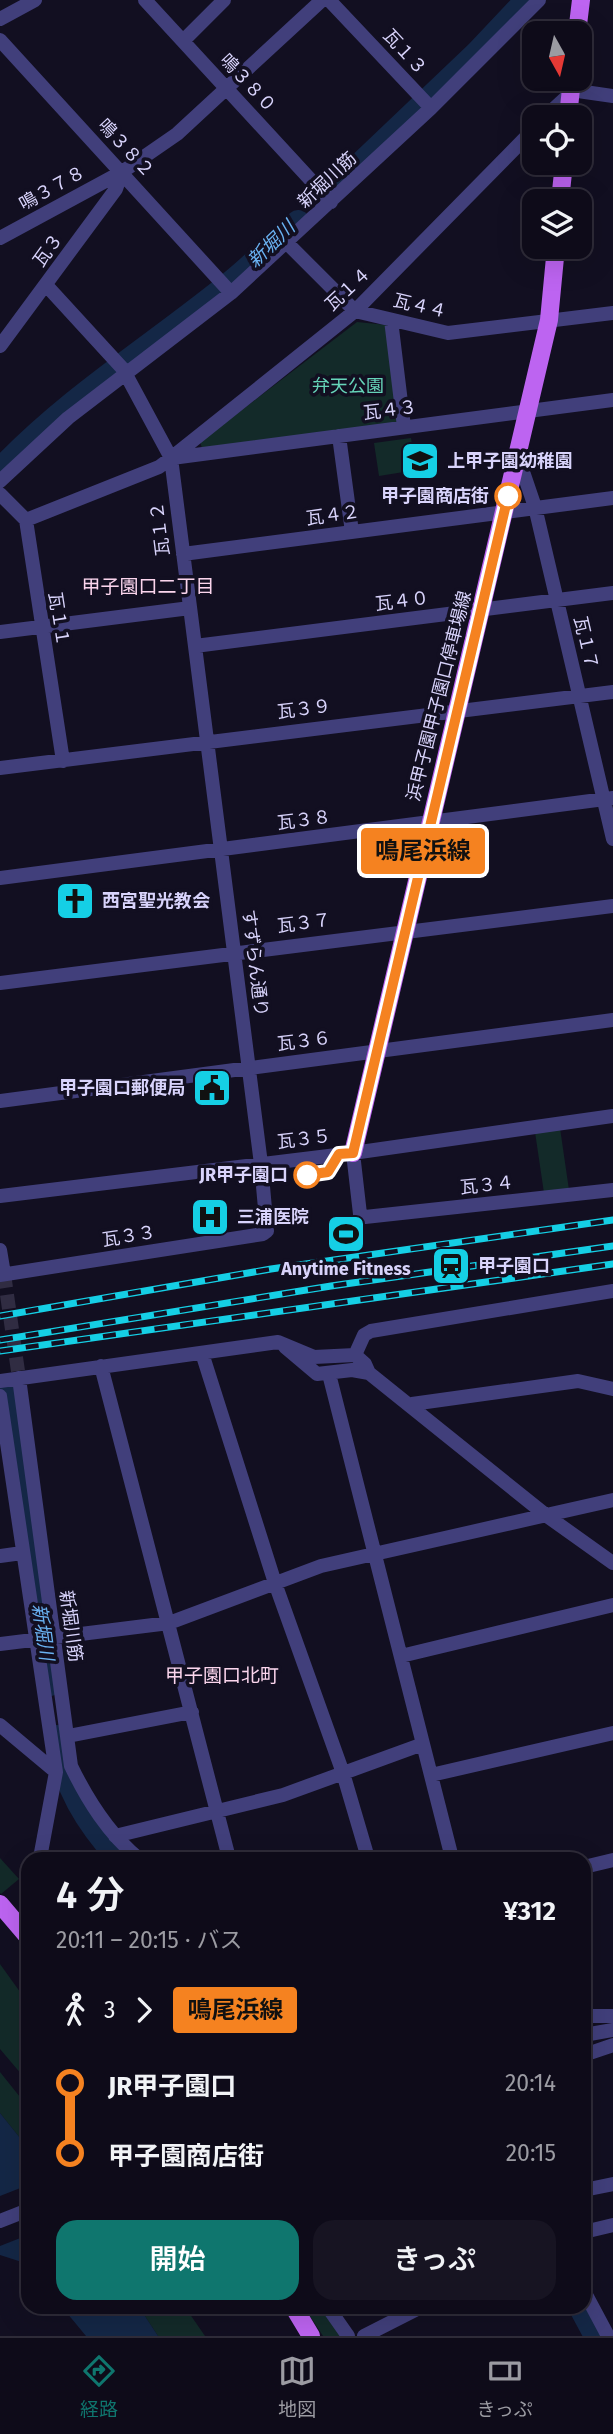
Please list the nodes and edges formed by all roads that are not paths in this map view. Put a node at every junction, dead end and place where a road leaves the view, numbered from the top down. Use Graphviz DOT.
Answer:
graph roads {
  1 [pos="35,0"];
  2 [pos="145,0"];
  3 [pos="224,0"];
  4 [pos="322,0"];
  5 [pos="329,0"];
  6 [pos="539,0"];
  7 [pos="581,0"];
  8 [pos="0,19"];
  9 [pos="578,21"];
  10 [pos="0,40"];
  11 [pos="183,41"];
  12 [pos="228,89"];
  13 [pos="568,91"];
  14 [pos="587,91"];
  15 [pos="613,96"];
  16 [pos="427,104"];
  17 [pos="556,105"];
  18 [pos="522,141"];
  19 [pos="122,172"];
  20 [pos="327,198"];
  21 [pos="0,238"];
  22 [pos="287,243"];
  23 [pos="555,259"];
  24 [pos="46,285"];
  25 [pos="227,288"];
  26 [pos="355,311"];
  27 [pos="613,313"];
  28 [pos="391,320"];
  29 [pos="549,320"];
  30 [pos="0,346"];
  31 [pos="122,369"];
  32 [pos="613,400"];
  33 [pos="527,412"];
  34 [pos="404,427"];
  35 [pos="339,436"];
  36 [pos="517,457"];
  37 [pos="171,458"];
  38 [pos="0,481"];
  39 [pos="0,494"];
  40 [pos="613,498"];
  41 [pos="535,507"];
  42 [pos="504,511"];
  43 [pos="26,520"];
  44 [pos="352,532"];
  45 [pos="183,554"];
  46 [pos="613,593"];
  47 [pos="556,601"];
  48 [pos="190,608"];
  49 [pos="481,610"];
  50 [pos="41,627"];
  51 [pos="0,632"];
  52 [pos="195,646"];
  53 [pos="613,692"];
  54 [pos="579,697"];
  55 [pos="456,710"];
  56 [pos="207,741"];
  57 [pos="62,761"];
  58 [pos="0,768"];
  59 [pos="608,799"];
  60 [pos="430,823"];
  61 [pos="613,839"];
  62 [pos="220,850"];
  63 [pos="0,878"];
  64 [pos="613,905"];
  65 [pos="404,930"];
  66 [pos="234,952"];
  67 [pos="0,983"];
  68 [pos="613,1020"];
  69 [pos="376,1052"];
  70 [pos="248,1067"];
  71 [pos="0,1101"];
  72 [pos="613,1116"];
  73 [pos="353,1153"];
  74 [pos="261,1164"];
  75 [pos="613,1190"];
  76 [pos="0,1196"];
  77 [pos="263,1234"];
  78 [pos="0,1250"];
  79 [pos="2,1275"];
  80 [pos="613,1291"];
  81 [pos="285,1347"];
  82 [pos="202,1353"];
  83 [pos="363,1364"];
  84 [pos="101,1366"];
  85 [pos="329,1374"];
  86 [pos="19,1378"];
  87 [pos="0,1381"];
  88 [pos="613,1389"];
  89 [pos="0,1396"];
  90 [pos="412,1404"];
  91 [pos="6,1470"];
  92 [pos="613,1500"];
  93 [pos="547,1516"];
  94 [pos="22,1553"];
  95 [pos="375,1555"];
  96 [pos="0,1556"];
  97 [pos="613,1563"];
  98 [pos="275,1583"];
  99 [pos="613,1605"];
  100 [pos="169,1623"];
  101 [pos="44,1638"];
  102 [pos="0,1644"];
  103 [pos="401,1656"];
  104 [pos="192,1712"];
  105 [pos="0,1725"];
  106 [pos="613,1733"];
  107 [pos="68,1736"];
  108 [pos="423,1744"];
  109 [pos="71,1766"];
  110 [pos="56,1772"];
  111 [pos="343,1773"];
  112 [pos="431,1775"];
  113 [pos="218,1810"];
  114 [pos="115,1836"];
  115 [pos="41,1852"];
  116 [pos="132,1852"];
  117 [pos="228,1852"];
  118 [pos="366,1852"];
  119 [pos="450,1852"];
  120 [pos="613,1860"];
  121 [pos="591,1865"];
  122 [pos="0,1904"];
  123 [pos="21,1929"];
  124 [pos="591,2016"];
  125 [pos="613,2016"];
  126 [pos="613,2030"];
  127 [pos="591,2034"];
  128 [pos="613,2045"];
  129 [pos="591,2053"];
  130 [pos="613,2184"];
  131 [pos="591,2189"];
  132 [pos="21,2213"];
  133 [pos="0,2221"];
  134 [pos="613,2225"];
  135 [pos="591,2230"];
  136 [pos="591,2304"];
  137 [pos="298,2314"];
  138 [pos="333,2314"];
  139 [pos="407,2314"];
  140 [pos="311,2336"];
  141 [pos="348,2336"];
  142 [pos="364,2336"];
  143 [pos="608,2336"];
  1 -- 8 [label="street"];
  2 -- 11 [label="street, 鳴３８０"];
  3 -- 11 [label="street"];
  4 -- 12 [label="street, 鳴３７８"];
  5 -- 16 [label="street, 瓦１３"];
  6 -- 16 [label="street, 新堀川筋"];
  7 -- 9 [label="main road"];
  10 -- 19 [label="street, 鳴３８２"];
  11 -- 12 [label="street, 鳴３８０"];
  12 -- 19 [label="street, 鳴３７８"];
  12 -- 20 [label="street, 鳴３８０"];
  13 -- 17 [label="street"];
  14 -- 15 [label="street"];
  16 -- 20 [label="street, 新堀川筋"];
  18 -- 26 [label="street, 瓦１４"];
  19 -- 21 [label="street, 鳴３７８"];
  19 -- 24 [label="street, 瓦３"];
  19 -- 25 [label="street, 鳴３８２"];
  20 -- 22 [label="street, 新堀川筋"];
  22 -- 25 [label="street, 新堀川筋"];
  22 -- 26 [label="street"];
  23 -- 29 [label="main road, 浜甲子園甲子園口停車場線"];
  24 -- 30 [label="street, 瓦３"];
  24 -- 31 [label="street, 瓦１２"];
  25 -- 31 [label="street, 新堀川筋"];
  26 -- 28 [label="street, 瓦４４"];
  26 -- 37 [label="street, 瓦１４"];
  27 -- 29 [label="street, 瓦４４"];
  28 -- 29 [label="street, 瓦４４"];
  28 -- 34 [label="street"];
  29 -- 33 [label="main road, 浜甲子園甲子園口停車場線"];
  31 -- 37 [label="street, 瓦１２"];
  31 -- 38 [label="street, 新堀川筋"];
  32 -- 33 [label="street, 瓦４３"];
  33 -- 34 [label="street, 瓦４３"];
  33 -- 36 [label="main road, 浜甲子園甲子園口停車場線"];
  34 -- 35 [label="street, 瓦４３"];
  35 -- 37 [label="street, 瓦４３"];
  35 -- 44 [label="street"];
  36 -- 41 [label="street, 瓦１７"];
  36 -- 42 [label="main road, 浜甲子園甲子園口停車場線"];
  37 -- 43 [label="street"];
  37 -- 45 [label="street, 瓦１２"];
  39 -- 43 [label="street"];
  40 -- 41 [label="street, 瓦４２"];
  41 -- 42 [label="street, 瓦４２"];
  41 -- 47 [label="street, 瓦１７"];
  42 -- 44 [label="street, 瓦４２"];
  42 -- 49 [label="main road, 浜甲子園甲子園口停車場線"];
  43 -- 50 [label="street, 瓦１１"];
  44 -- 45 [label="street, 瓦４２"];
  45 -- 48 [label="street, 瓦１２"];
  46 -- 47 [label="street, 瓦４０"];
  47 -- 49 [label="street, 瓦４０"];
  47 -- 54 [label="street, 瓦１７"];
  48 -- 50 [label="street"];
  48 -- 52 [label="street, 瓦１２"];
  49 -- 52 [label="street, 瓦４０"];
  49 -- 55 [label="main road, 浜甲子園甲子園口停車場線"];
  50 -- 51 [label="street"];
  50 -- 57 [label="street, 瓦１１"];
  52 -- 56 [label="street, 瓦１２"];
  53 -- 54 [label="street, 瓦３９"];
  54 -- 55 [label="street, 瓦３９"];
  54 -- 59 [label="street, 瓦１７"];
  55 -- 56 [label="street, 瓦３９"];
  55 -- 60 [label="main road, 浜甲子園甲子園口停車場線"];
  56 -- 57 [label="street, 瓦３９"];
  56 -- 62 [label="street, 瓦１２"];
  57 -- 58 [label="street, 瓦３９"];
  59 -- 60 [label="street, 瓦３８"];
  59 -- 61 [label="street, 瓦１７"];
  60 -- 62 [label="street, 瓦３８"];
  60 -- 65 [label="main road, 浜甲子園甲子園口停車場線"];
  62 -- 63 [label="street, 瓦３８"];
  62 -- 66 [label="street, すずらん通り"];
  64 -- 65 [label="street, 瓦３７"];
  65 -- 66 [label="street, 瓦３７"];
  65 -- 69 [label="main road, 浜甲子園甲子園口停車場線"];
  66 -- 67 [label="street, 瓦３７"];
  66 -- 70 [label="street, すずらん通り"];
  68 -- 69 [label="street, 瓦３６"];
  69 -- 70 [label="street, 瓦３６"];
  69 -- 73 [label="main road, 浜甲子園甲子園口停車場線"];
  70 -- 71 [label="street, 瓦３６"];
  70 -- 74 [label="street, すずらん通り"];
  72 -- 73 [label="street, 瓦３５"];
  73 -- 74 [label="street, 瓦３５"];
  73 -- 75 [label="street, 瓦３４"];
  74 -- 76 [label="street, 瓦３５"];
  74 -- 77 [label="street, すずらん通り"];
  77 -- 79 [label="street, 瓦３３"];
  78 -- 79 [label="street"];
  80 -- 83 [label="street"];
  81 -- 82 [label="street"];
  81 -- 83 [label="street"];
  81 -- 85 [label="street"];
  82 -- 84 [label="street"];
  82 -- 98 [label="street"];
  83 -- 85 [label="street"];
  83 -- 90 [label="street"];
  84 -- 86 [label="street"];
  84 -- 100 [label="street"];
  85 -- 95 [label="street"];
  86 -- 87 [label="street"];
  86 -- 101 [label="street, 新堀川筋"];
  88 -- 90 [label="street"];
  89 -- 91 [label="street"];
  90 -- 93 [label="street"];
  91 -- 94 [label="street"];
  92 -- 93 [label="street"];
  93 -- 95 [label="street"];
  93 -- 97 [label="street"];
  94 -- 96 [label="street"];
  94 -- 101 [label="street"];
  95 -- 98 [label="street"];
  95 -- 103 [label="street"];
  98 -- 100 [label="street"];
  98 -- 111 [label="street"];
  99 -- 103 [label="street"];
  100 -- 101 [label="street"];
  100 -- 104 [label="street"];
  101 -- 102 [label="street"];
  101 -- 107 [label="street, 新堀川筋"];
  101 -- 110 [label="street"];
  103 -- 108 [label="street"];
  104 -- 107 [label="street"];
  104 -- 113 [label="street"];
  105 -- 110 [label="street"];
  106 -- 112 [label="street"];
  107 -- 109 [label="street, 新堀川筋"];
  108 -- 111 [label="street"];
  108 -- 112 [label="street"];
  109 -- 110 [label="street"];
  109 -- 114 [label="street, 新堀川筋"];
  110 -- 115 [label="street"];
  111 -- 113 [label="street"];
  111 -- 118 [label="street"];
  112 -- 119 [label="street"];
  113 -- 114 [label="street"];
  113 -- 117 [label="street"];
  114 -- 116 [label="street, 新堀川筋"];
  120 -- 121 [label="street"];
  122 -- 123 [label="main road"];
  124 -- 125 [label="street"];
  126 -- 127 [label="street"];
  128 -- 129 [label="street"];
  130 -- 131 [label="street"];
  132 -- 133 [label="street"];
  134 -- 135 [label="street"];
  136 -- 143 [label="street"];
  137 -- 140 [label="main road"];
  138 -- 141 [label="street"];
  139 -- 142 [label="street"];
}
